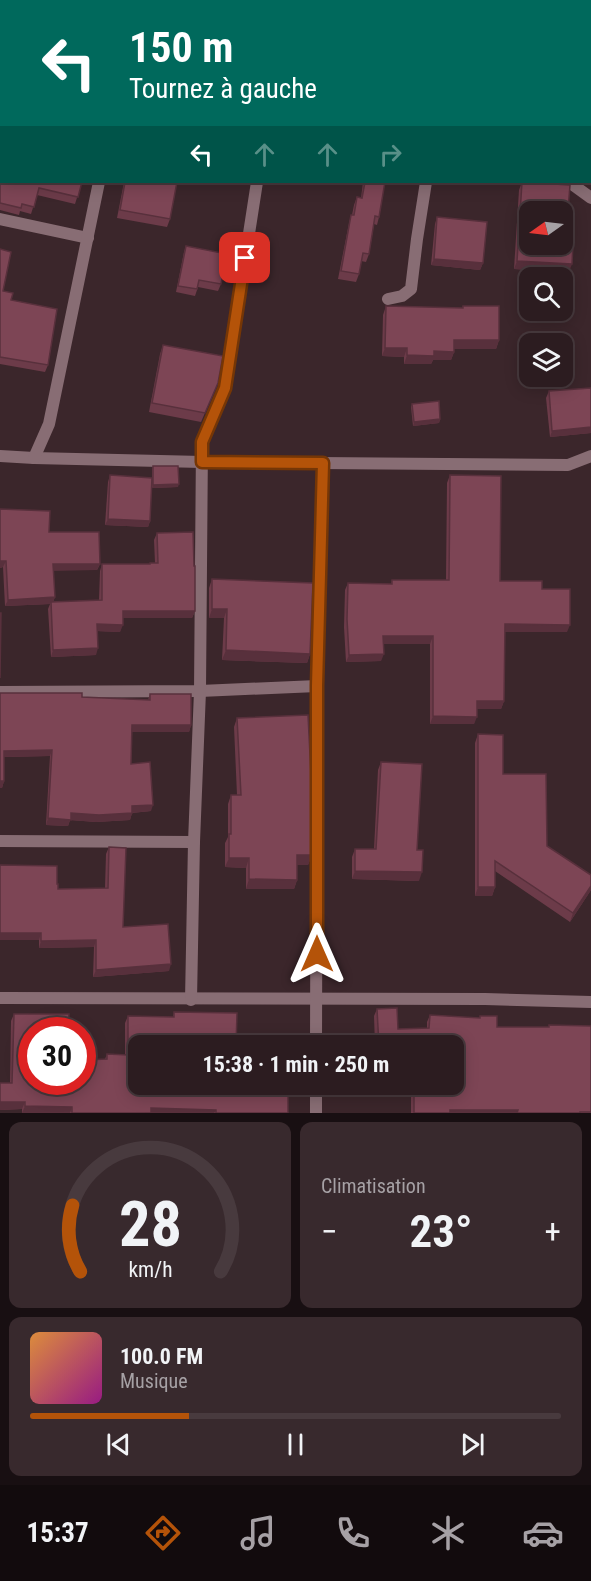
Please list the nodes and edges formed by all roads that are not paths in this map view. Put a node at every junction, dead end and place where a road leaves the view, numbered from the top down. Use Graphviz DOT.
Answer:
graph roads {
  1 [pos="99,183"];
  2 [pos="256,183"];
  3 [pos="426,183"];
  4 [pos="570,183"];
  5 [pos="591,198"];
  6 [pos="0,219"];
  7 [pos="88,238"];
  8 [pos="388,299"];
  9 [pos="0,456"];
  10 [pos="591,456"];
  11 [pos="34,458"];
  12 [pos="202,462"];
  13 [pos="323,463"];
  14 [pos="317,686"];
  15 [pos="200,691"];
  16 [pos="0,692"];
  17 [pos="0,842"];
  18 [pos="194,842"];
  19 [pos="0,998"];
  20 [pos="317,999"];
  21 [pos="191,1000"];
  22 [pos="591,1002"];
  23 [pos="316,1035"];
  24 [pos="316,1095"];
  25 [pos="316,1113"];
  1 -- 7 [label="street"];
  2 -- 12 [label="street"];
  3 -- 8 [label="street"];
  4 -- 5 [label="street"];
  6 -- 7 [label="street"];
  7 -- 11 [label="street"];
  9 -- 11 [label="street"];
  10 -- 13 [label="street"];
  11 -- 12 [label="street"];
  12 -- 13 [label="street"];
  12 -- 15 [label="street"];
  13 -- 14 [label="street"];
  14 -- 15 [label="street"];
  14 -- 20 [label="street"];
  15 -- 16 [label="street"];
  15 -- 18 [label="street"];
  17 -- 18 [label="street"];
  18 -- 21 [label="street"];
  19 -- 21 [label="street"];
  20 -- 21 [label="street"];
  20 -- 22 [label="street"];
  20 -- 23 [label="street"];
  24 -- 25 [label="street"];
}
